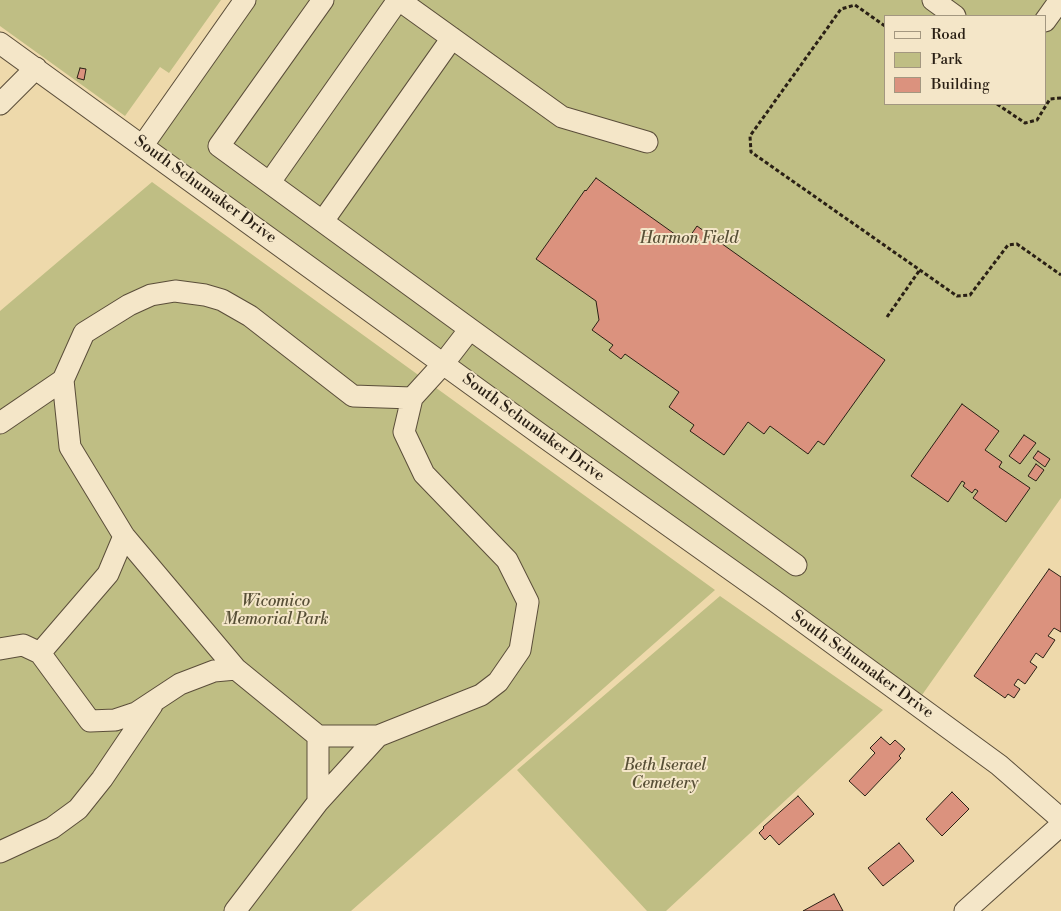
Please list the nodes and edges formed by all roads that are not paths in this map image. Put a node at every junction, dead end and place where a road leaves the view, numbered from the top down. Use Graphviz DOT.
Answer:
graph roads {
  1 [pos="245,0"];
  2 [pos="323,0"];
  3 [pos="399,0"];
  4 [pos="933,0"];
  5 [pos="1060,0"];
  6 [pos="954,15"];
  7 [pos="1046,21"];
  8 [pos="452,38"];
  9 [pos="0,43"];
  10 [pos="36,68"];
  11 [pos="0,104"];
  12 [pos="647,142"];
  13 [pos="143,145"];
  14 [pos="270,182"];
  15 [pos="323,221"];
  16 [pos="470,329"];
  17 [pos="443,364"];
  18 [pos="63,380"];
  19 [pos="412,398"];
  20 [pos="0,423"];
  21 [pos="124,536"];
  22 [pos="796,564"];
  23 [pos="0,650"];
  24 [pos="40,652"];
  25 [pos="236,669"];
  26 [pos="153,703"];
  27 [pos="90,721"];
  28 [pos="318,736"];
  29 [pos="378,736"];
  30 [pos="121,753"];
  31 [pos="318,802"];
  32 [pos="1061,819"];
  33 [pos="1061,825"];
  34 [pos="0,852"];
  35 [pos="235,911"];
  36 [pos="965,911"];
  1 -- 13 [label="street"];
  2 -- 14 [label="street"];
  3 -- 8 [label="street"];
  3 -- 14 [label="street"];
  4 -- 6 [label="street"];
  5 -- 7 [label="street"];
  8 -- 12 [label="street"];
  8 -- 15 [label="street"];
  9 -- 10 [label="street, South Schumaker Drive"];
  10 -- 11 [label="street"];
  10 -- 13 [label="street, South Schumaker Drive"];
  13 -- 17 [label="street, South Schumaker Drive"];
  14 -- 15 [label="street"];
  15 -- 16 [label="street"];
  16 -- 17 [label="street"];
  16 -- 22 [label="street"];
  17 -- 19 [label="street"];
  17 -- 32 [label="street, South Schumaker Drive"];
  18 -- 19 [label="street"];
  18 -- 20 [label="street"];
  18 -- 21 [label="street"];
  19 -- 29 [label="street"];
  21 -- 24 [label="street"];
  21 -- 25 [label="street"];
  23 -- 24 [label="street"];
  24 -- 27 [label="street"];
  25 -- 26 [label="street"];
  25 -- 28 [label="street"];
  26 -- 27 [label="street"];
  26 -- 30 [label="street"];
  27 -- 30 [label="street"];
  28 -- 29 [label="street"];
  28 -- 31 [label="street"];
  29 -- 31 [label="street"];
  30 -- 34 [label="street"];
  31 -- 35 [label="street"];
  33 -- 36 [label="street"];
}
